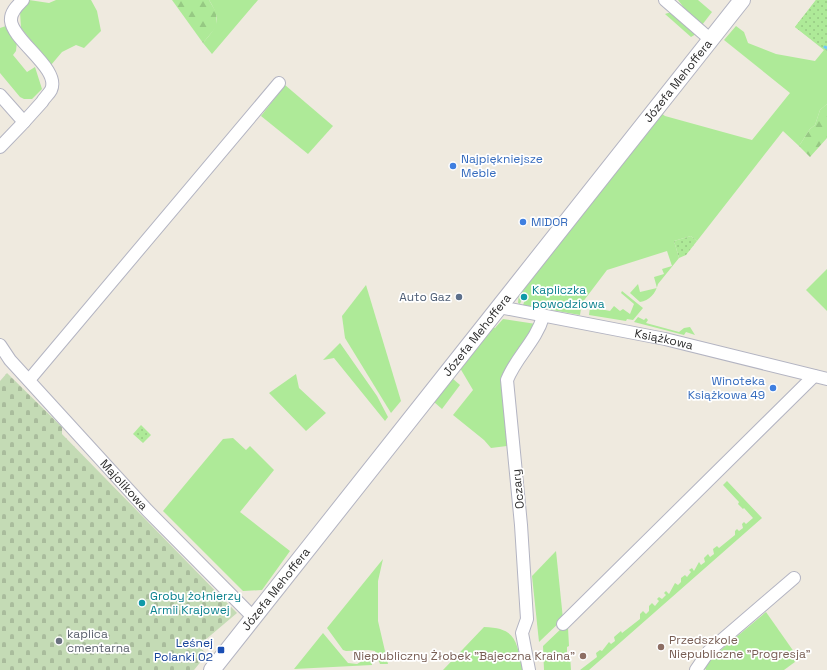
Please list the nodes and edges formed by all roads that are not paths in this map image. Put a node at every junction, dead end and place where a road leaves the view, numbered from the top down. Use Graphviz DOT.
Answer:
graph roads {
  1 [pos="23,0"];
  2 [pos="665,0"];
  3 [pos="742,0"];
  4 [pos="711,40"];
  5 [pos="279,83"];
  6 [pos="0,95"];
  7 [pos="24,122"];
  8 [pos="0,147"];
  9 [pos="499,307"];
  10 [pos="544,317"];
  11 [pos="0,345"];
  12 [pos="814,376"];
  13 [pos="827,379"];
  14 [pos="29,380"];
  15 [pos="794,578"];
  16 [pos="254,618"];
  17 [pos="563,624"];
  18 [pos="695,669"];
  19 [pos="212,670"];
  20 [pos="529,670"];
  1 -- 7 [label="street"];
  2 -- 4 [label="street"];
  3 -- 4 [label="street, Józefa Mehoffera"];
  4 -- 9 [label="street, Józefa Mehoffera"];
  5 -- 14 [label="street"];
  6 -- 7 [label="street"];
  7 -- 8 [label="street"];
  9 -- 10 [label="street, Książkowa"];
  9 -- 16 [label="street, Józefa Mehoffera"];
  10 -- 12 [label="street, Książkowa"];
  10 -- 20 [label="street, Oczary"];
  11 -- 14 [label="street, Majolikowa"];
  12 -- 13 [label="street, Książkowa"];
  12 -- 17 [label="street"];
  14 -- 16 [label="street, Majolikowa"];
  15 -- 18 [label="street"];
  16 -- 19 [label="street, Józefa Mehoffera"];
}
